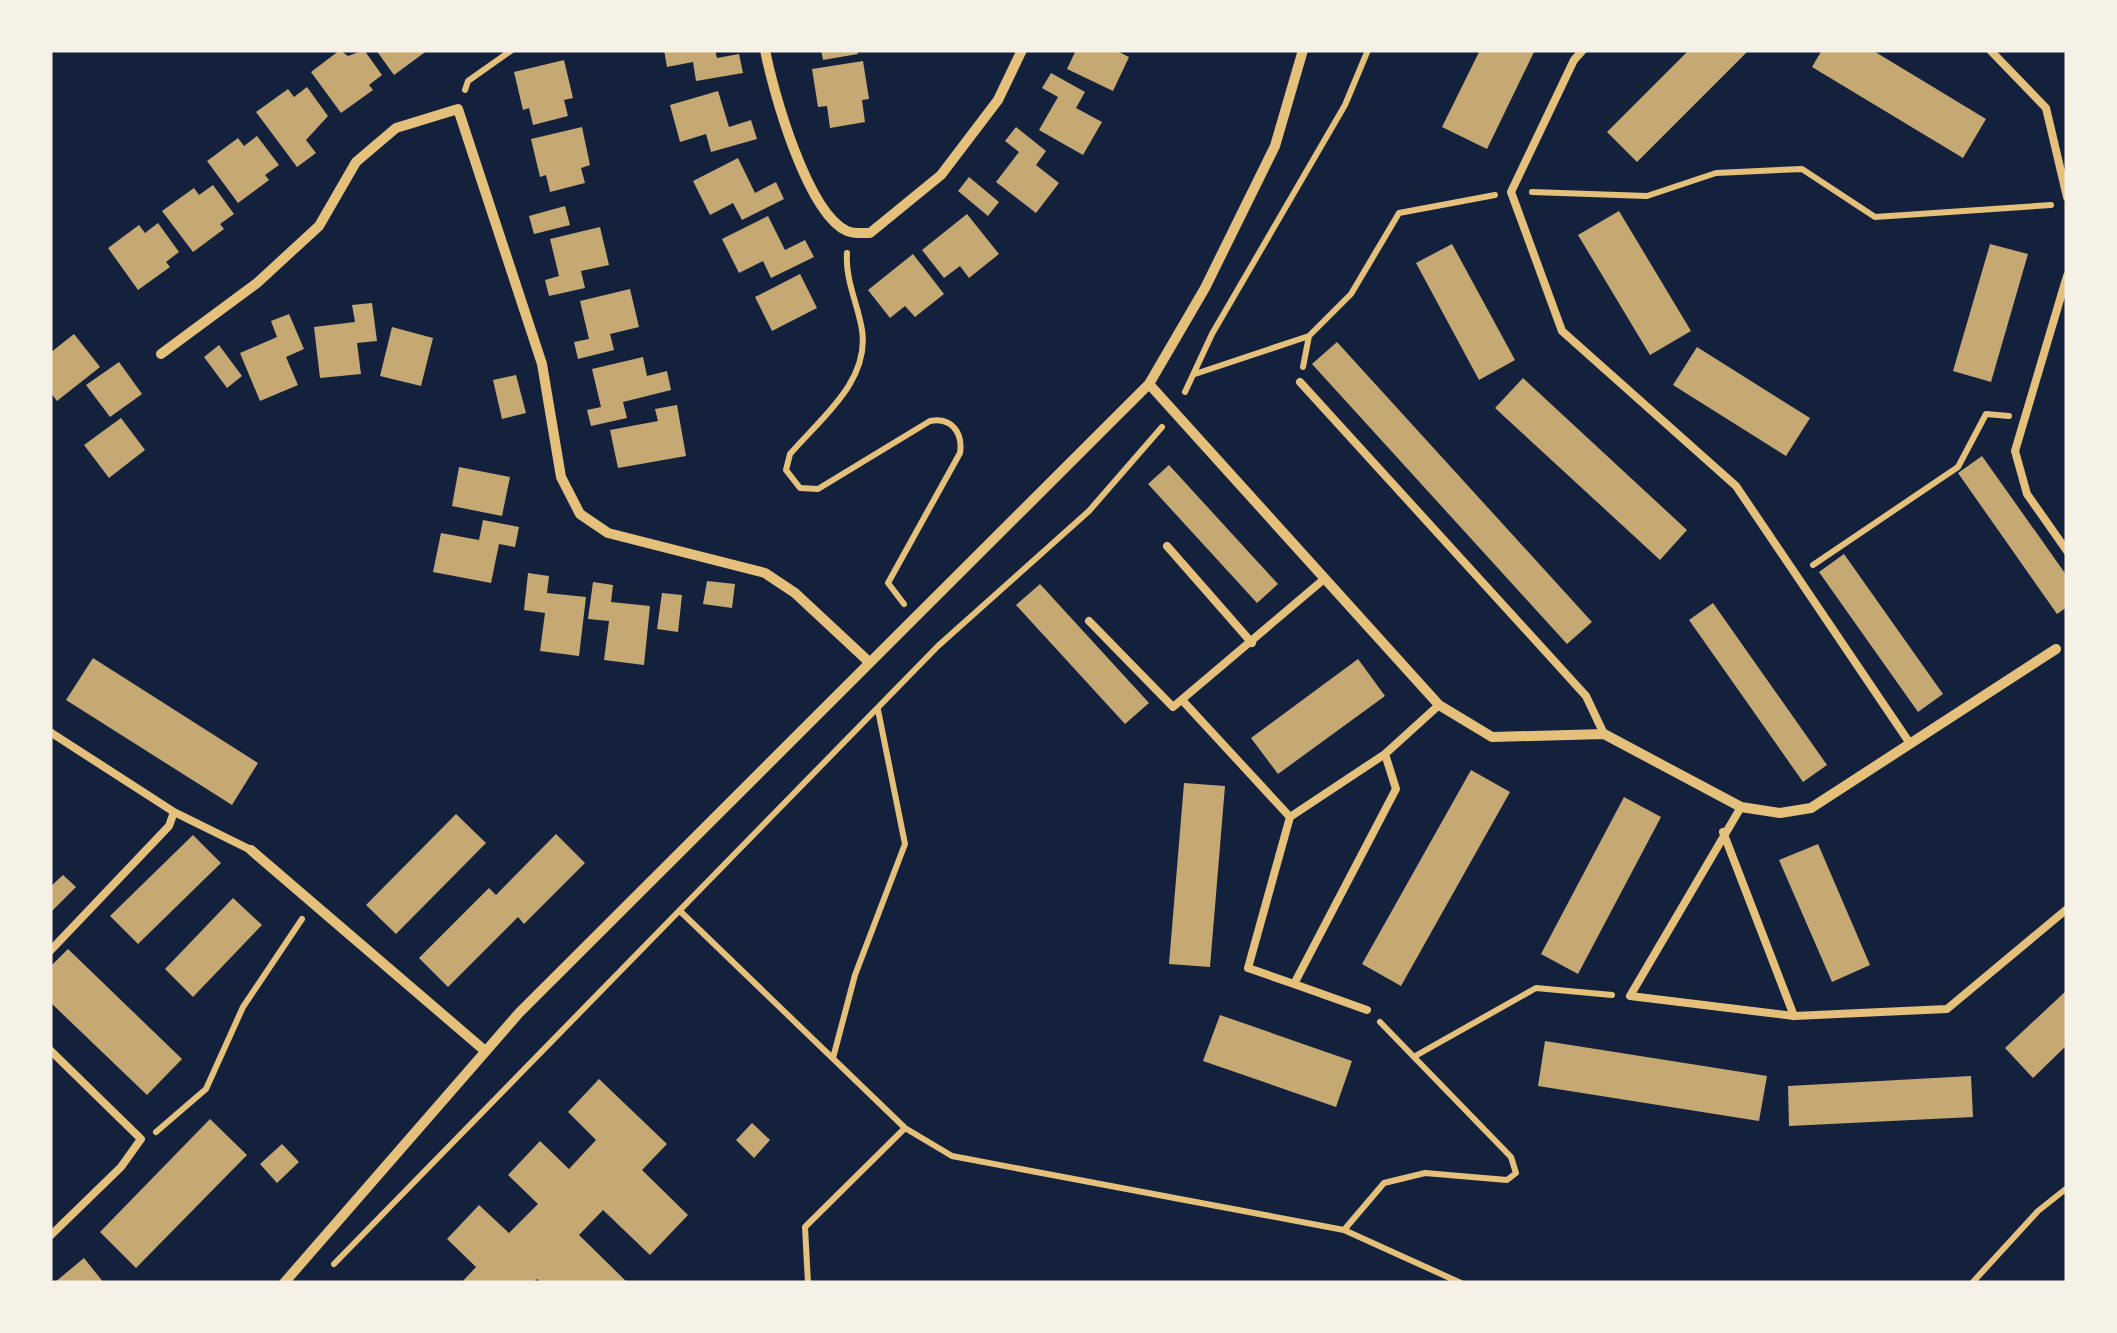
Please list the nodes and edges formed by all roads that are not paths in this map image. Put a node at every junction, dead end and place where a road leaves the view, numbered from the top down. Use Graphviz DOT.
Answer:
graph roads {
  1 [pos="765,50"];
  2 [pos="1022,50"];
  3 [pos="1303,50"];
  4 [pos="1583,50"];
  5 [pos="1990,50"];
  6 [pos="2067,200"];
  7 [pos="2067,276"];
  8 [pos="161,354"];
  9 [pos="1300,382"];
  10 [pos="1148,384"];
  11 [pos="1167,546"];
  12 [pos="2067,550"];
  13 [pos="1323,580"];
  14 [pos="1089,620"];
  15 [pos="1252,644"];
  16 [pos="2061,646"];
  17 [pos="868,661"];
  18 [pos="1182,700"];
  19 [pos="1439,705"];
  20 [pos="50,732"];
  21 [pos="1604,734"];
  22 [pos="1909,742"];
  23 [pos="1385,754"];
  24 [pos="1741,807"];
  25 [pos="174,812"];
  26 [pos="1290,818"];
  27 [pos="1723,832"];
  28 [pos="251,850"];
  29 [pos="2067,908"];
  30 [pos="50,950"];
  31 [pos="1294,984"];
  32 [pos="1367,1010"];
  33 [pos="1794,1016"];
  34 [pos="50,1050"];
  35 [pos="484,1050"];
  36 [pos="50,1236"];
  37 [pos="284,1283"];
  1 -- 2 [label="street"];
  3 -- 10 [label="street"];
  4 -- 22 [label="lane"];
  5 -- 6 [label="lane"];
  7 -- 12 [label="lane"];
  8 -- 17 [label="street"];
  9 -- 21 [label="lane"];
  10 -- 13 [label="street"];
  10 -- 17 [label="street"];
  11 -- 15 [label="lane"];
  13 -- 15 [label="lane"];
  13 -- 19 [label="street"];
  14 -- 18 [label="lane"];
  15 -- 18 [label="lane"];
  16 -- 22 [label="street"];
  17 -- 35 [label="street"];
  18 -- 26 [label="lane"];
  19 -- 21 [label="street"];
  19 -- 23 [label="lane"];
  20 -- 25 [label="lane"];
  21 -- 24 [label="street"];
  22 -- 24 [label="street"];
  23 -- 26 [label="lane"];
  23 -- 31 [label="lane"];
  24 -- 27 [label="lane"];
  25 -- 28 [label="lane"];
  25 -- 30 [label="lane"];
  26 -- 31 [label="lane"];
  27 -- 33 [label="lane"];
  27 -- 33 [label="lane"];
  28 -- 35 [label="street"];
  29 -- 33 [label="lane"];
  31 -- 32 [label="lane"];
  34 -- 36 [label="lane"];
  35 -- 37 [label="street"];
}
